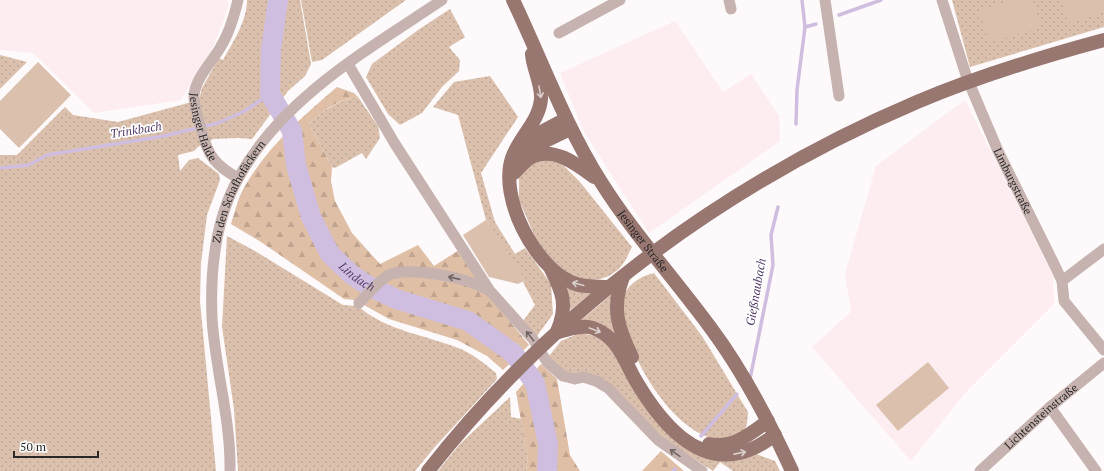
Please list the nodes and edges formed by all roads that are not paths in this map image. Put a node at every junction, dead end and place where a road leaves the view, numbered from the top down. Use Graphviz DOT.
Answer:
graph roads {
  1 [pos="238,0"];
  2 [pos="442,0"];
  3 [pos="513,0"];
  4 [pos="620,0"];
  5 [pos="825,0"];
  6 [pos="942,0"];
  7 [pos="559,33"];
  8 [pos="532,40"];
  9 [pos="1104,40"];
  10 [pos="348,64"];
  11 [pos="839,96"];
  12 [pos="568,124"];
  13 [pos="512,157"];
  14 [pos="512,177"];
  15 [pos="238,178"];
  16 [pos="602,183"];
  17 [pos="1104,250"];
  18 [pos="550,268"];
  19 [pos="628,274"];
  20 [pos="1062,281"];
  21 [pos="610,287"];
  22 [pos="490,291"];
  23 [pos="361,301"];
  24 [pos="554,335"];
  25 [pos="1104,350"];
  26 [pos="1104,363"];
  27 [pos="1050,407"];
  28 [pos="768,421"];
  29 [pos="775,434"];
  30 [pos="697,468"];
  31 [pos="230,471"];
  32 [pos="428,471"];
  33 [pos="792,471"];
  34 [pos="980,471"];
  35 [pos="1096,471"];
  1 -- 15 [label="street, Jesinger Halde"];
  2 -- 10 [label="street, Zu den Schafhofäckern"];
  3 -- 8 [label="main road, Jesinger Straße"];
  4 -- 7 [label="street"];
  5 -- 11 [label="street"];
  6 -- 20 [label="street, Limburgstraße"];
  8 -- 12 [label="main road, Jesinger Straße"];
  8 -- 13 [label="main road, one-way"];
  9 -- 19 [label="main road"];
  10 -- 15 [label="street, Zu den Schafhofäckern"];
  10 -- 22 [label="street"];
  12 -- 13 [label="main road"];
  12 -- 14 [label="main road"];
  12 -- 16 [label="main road, Jesinger Straße"];
  13 -- 14 [label="main road"];
  14 -- 16 [label="main road"];
  14 -- 18 [label="main road"];
  15 -- 31 [label="street, Zu den Schafhofäckern"];
  16 -- 28 [label="main road, Jesinger Straße"];
  17 -- 20 [label="street"];
  21 -- 18 [label="main road, one-way"];
  18 -- 24 [label="main road"];
  19 -- 21 [label="main road"];
  19 -- 28 [label="main road"];
  20 -- 25 [label="street, Limburgstraße"];
  21 -- 24 [label="main road"];
  22 -- 23 [label="street, one-way"];
  30 -- 22 [label="street, one-way"];
  24 -- 29 [label="main road, one-way"];
  24 -- 32 [label="main road"];
  26 -- 27 [label="street, Lichtensteinstraße"];
  27 -- 34 [label="street, Lichtensteinstraße"];
  27 -- 35 [label="street"];
  28 -- 29 [label="main road, Jesinger Straße"];
  29 -- 33 [label="main road, Jesinger Straße"];
}
